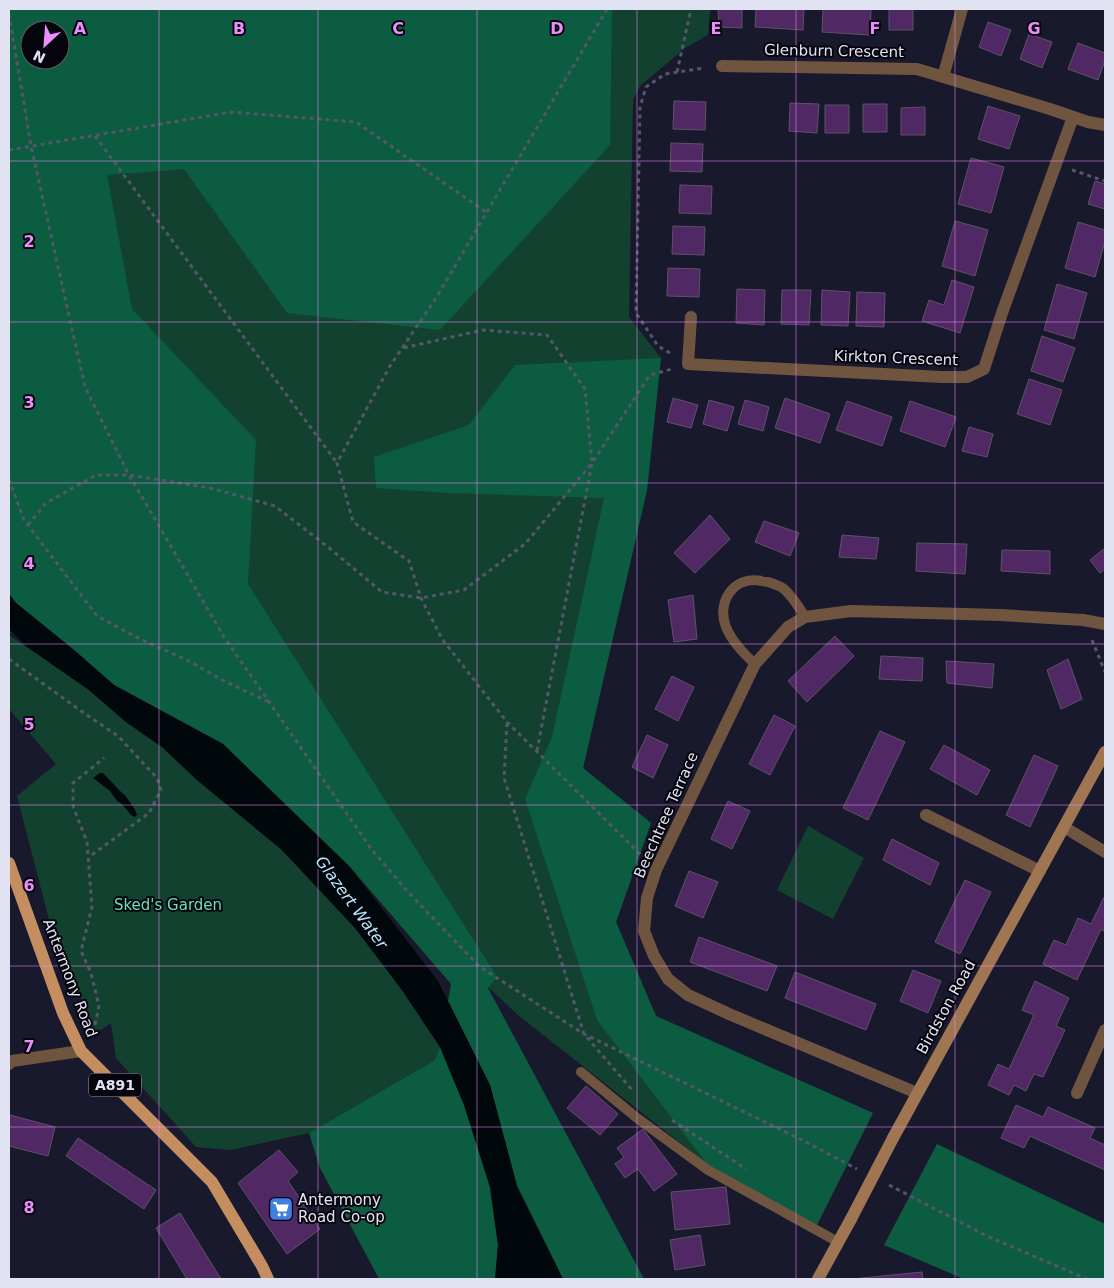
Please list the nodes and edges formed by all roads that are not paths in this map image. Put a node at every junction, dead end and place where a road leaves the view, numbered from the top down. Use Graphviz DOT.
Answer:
graph roads {
  1 [pos="962,9"];
  2 [pos="722,66"];
  3 [pos="943,77"];
  4 [pos="1073,117"];
  5 [pos="1105,124"];
  6 [pos="691,317"];
  7 [pos="805,617"];
  8 [pos="1105,624"];
  9 [pos="755,664"];
  10 [pos="1105,752"];
  11 [pos="926,815"];
  12 [pos="1064,827"];
  13 [pos="1105,852"];
  14 [pos="9,864"];
  15 [pos="1040,871"];
  16 [pos="1104,1035"];
  17 [pos="79,1046"];
  18 [pos="9,1064"];
  19 [pos="581,1072"];
  20 [pos="917,1093"];
  21 [pos="1077,1093"];
  22 [pos="838,1242"];
  23 [pos="268,1279"];
  24 [pos="818,1279"];
  1 -- 3 [label="street"];
  2 -- 3 [label="street, Glenburn Crescent"];
  3 -- 4 [label="street, Glenburn Crescent"];
  4 -- 5 [label="street, Glenburn Crescent"];
  4 -- 6 [label="street, Kirkton Crescent"];
  7 -- 8 [label="street, Beechtree Terrace"];
  7 -- 9 [label="street, Beechtree Terrace"];
  7 -- 9 [label="lane"];
  9 -- 20 [label="street, Beechtree Terrace"];
  10 -- 12 [label="main road, Birdston Road"];
  11 -- 15 [label="street"];
  12 -- 13 [label="street"];
  12 -- 15 [label="main road, Birdston Road"];
  14 -- 17 [label="main road, Antermony Road / A891"];
  15 -- 20 [label="main road, Birdston Road"];
  16 -- 21 [label="street"];
  17 -- 18 [label="street"];
  17 -- 23 [label="main road, Antermony Road / A891"];
  19 -- 22 [label="lane"];
  20 -- 22 [label="main road, Birdston Road, bridge"];
  22 -- 24 [label="main road, Birdston Road"];
}
